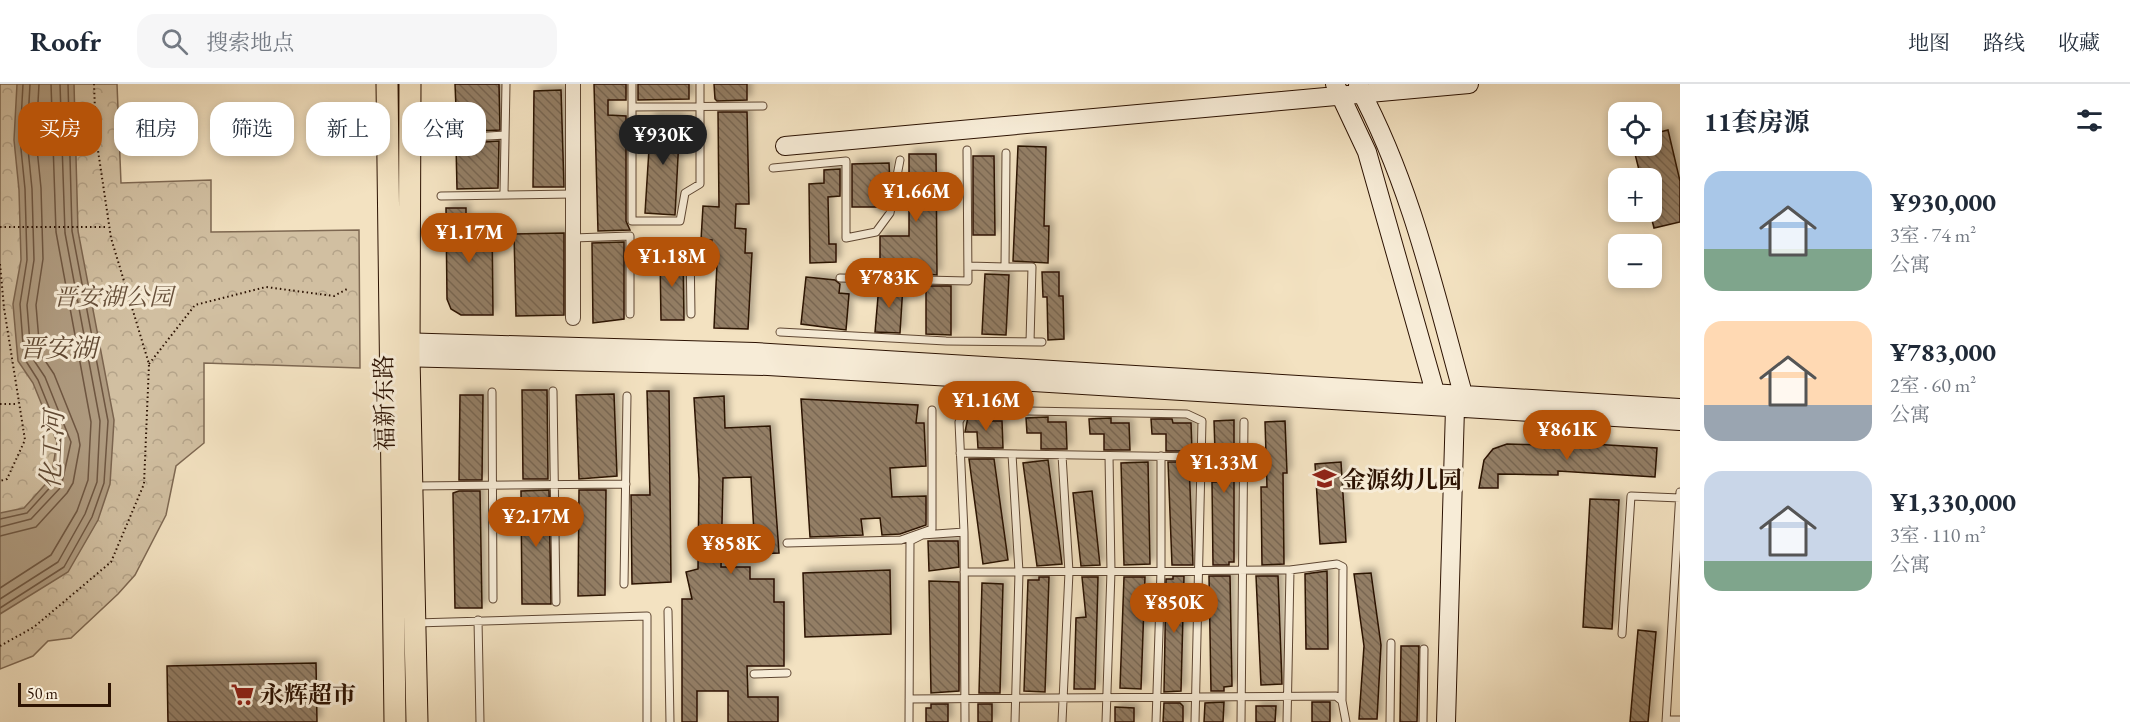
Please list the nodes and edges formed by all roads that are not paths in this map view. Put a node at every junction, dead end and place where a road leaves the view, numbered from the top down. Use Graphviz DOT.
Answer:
graph roads {
  1 [pos="387,84"];
  2 [pos="410,84"];
  3 [pos="506,84"];
  4 [pos="573,84"];
  5 [pos="632,84"];
  6 [pos="700,84"];
  7 [pos="1469,84"];
  8 [pos="1360,89"];
  9 [pos="1338,90"];
  10 [pos="763,106"];
  11 [pos="632,107"];
  12 [pos="700,107"];
  13 [pos="505,135"];
  14 [pos="486,136"];
  15 [pos="784,146"];
  16 [pos="967,150"];
  17 [pos="1006,153"];
  18 [pos="900,160"];
  19 [pos="773,168"];
  20 [pos="504,193"];
  21 [pos="573,194"];
  22 [pos="441,196"];
  23 [pos="573,238"];
  24 [pos="630,264"];
  25 [pos="968,266"];
  26 [pos="1005,267"];
  27 [pos="840,278"];
  28 [pos="630,314"];
  29 [pos="691,314"];
  30 [pos="573,318"];
  31 [pos="780,332"];
  32 [pos="1030,342"];
  33 [pos="1042,342"];
  34 [pos="400,350"];
  35 [pos="554,391"];
  36 [pos="492,392"];
  37 [pos="1435,392"];
  38 [pos="627,396"];
  39 [pos="1459,401"];
  40 [pos="1680,408"];
  41 [pos="932,410"];
  42 [pos="1244,422"];
  43 [pos="1680,422"];
  44 [pos="960,453"];
  45 [pos="1012,454"];
  46 [pos="1062,455"];
  47 [pos="1109,456"];
  48 [pos="1161,456"];
  49 [pos="1201,457"];
  50 [pos="626,484"];
  51 [pos="492,485"];
  52 [pos="555,485"];
  53 [pos="411,486"];
  54 [pos="1680,492"];
  55 [pos="1680,498"];
  56 [pos="964,532"];
  57 [pos="787,543"];
  58 [pos="1243,570"];
  59 [pos="1290,570"];
  60 [pos="1111,571"];
  61 [pos="1161,571"];
  62 [pos="1198,571"];
  63 [pos="964,572"];
  64 [pos="1019,572"];
  65 [pos="1068,572"];
  66 [pos="624,584"];
  67 [pos="494,599"];
  68 [pos="556,602"];
  69 [pos="668,611"];
  70 [pos="478,620"];
  71 [pos="414,623"];
  72 [pos="1622,634"];
  73 [pos="1391,643"];
  74 [pos="1424,649"];
  75 [pos="754,674"];
  76 [pos="787,674"];
  77 [pos="1287,697"];
  78 [pos="1242,698"];
  79 [pos="909,699"];
  80 [pos="966,699"];
  81 [pos="1016,699"];
  82 [pos="1064,699"];
  83 [pos="1107,699"];
  84 [pos="1156,699"];
  85 [pos="1196,699"];
  86 [pos="1342,701"];
  87 [pos="1680,720"];
  88 [pos="1666,721"];
  89 [pos="394,722"];
  90 [pos="417,722"];
  91 [pos="480,722"];
  92 [pos="647,722"];
  93 [pos="670,722"];
  94 [pos="909,722"];
  95 [pos="965,722"];
  96 [pos="1015,722"];
  97 [pos="1062,722"];
  98 [pos="1106,722"];
  99 [pos="1156,722"];
  100 [pos="1195,722"];
  101 [pos="1241,722"];
  102 [pos="1287,722"];
  103 [pos="1346,722"];
  104 [pos="1390,722"];
  105 [pos="1423,722"];
  106 [pos="1446,722"];
  1 -- 34 [label="main road, 福新东路"];
  2 -- 34 [label="main road, 福新东路"];
  3 -- 13 [label="lane"];
  4 -- 21 [label="street"];
  5 -- 11 [label="lane"];
  6 -- 12 [label="lane"];
  7 -- 8 [label="main road"];
  8 -- 9 [label="main road"];
  8 -- 39 [label="main road"];
  9 -- 15 [label="main road"];
  9 -- 37 [label="main road"];
  10 -- 12 [label="lane"];
  11 -- 12 [label="lane"];
  11 -- 12 [label="lane"];
  13 -- 14 [label="lane"];
  13 -- 20 [label="lane"];
  16 -- 25 [label="lane"];
  17 -- 26 [label="lane"];
  18 -- 19 [label="lane"];
  20 -- 21 [label="lane"];
  20 -- 22 [label="lane"];
  21 -- 23 [label="street"];
  23 -- 24 [label="lane"];
  23 -- 30 [label="street"];
  24 -- 28 [label="lane"];
  24 -- 29 [label="lane"];
  25 -- 26 [label="lane"];
  25 -- 27 [label="lane"];
  26 -- 32 [label="lane"];
  31 -- 32 [label="lane"];
  32 -- 33 [label="lane"];
  34 -- 37 [label="main road"];
  34 -- 39 [label="main road"];
  34 -- 53 [label="main road, 福新东路"];
  34 -- 89 [label="main road, 福新东路"];
  35 -- 52 [label="lane"];
  36 -- 51 [label="lane"];
  37 -- 39 [label="main road"];
  38 -- 50 [label="lane"];
  39 -- 40 [label="main road"];
  39 -- 43 [label="main road"];
  39 -- 106 [label="main road"];
  41 -- 57 [label="lane"];
  42 -- 58 [label="lane"];
  44 -- 45 [label="lane"];
  44 -- 49 [label="lane"];
  44 -- 56 [label="lane"];
  45 -- 46 [label="lane"];
  45 -- 64 [label="lane"];
  46 -- 47 [label="lane"];
  46 -- 65 [label="lane"];
  47 -- 48 [label="lane"];
  47 -- 60 [label="lane"];
  48 -- 49 [label="lane"];
  48 -- 61 [label="lane"];
  49 -- 62 [label="lane"];
  50 -- 52 [label="lane"];
  50 -- 66 [label="lane"];
  51 -- 52 [label="lane"];
  51 -- 53 [label="lane"];
  51 -- 67 [label="lane"];
  52 -- 68 [label="lane"];
  53 -- 71 [label="main road, 福新东路"];
  54 -- 55 [label="lane"];
  55 -- 72 [label="lane"];
  55 -- 88 [label="lane"];
  56 -- 63 [label="lane"];
  56 -- 79 [label="lane"];
  58 -- 59 [label="lane"];
  58 -- 62 [label="lane"];
  58 -- 78 [label="lane"];
  59 -- 77 [label="lane"];
  59 -- 86 [label="lane"];
  60 -- 61 [label="lane"];
  60 -- 65 [label="lane"];
  60 -- 83 [label="lane"];
  61 -- 62 [label="lane"];
  61 -- 84 [label="lane"];
  62 -- 85 [label="lane"];
  63 -- 64 [label="lane"];
  63 -- 80 [label="lane"];
  64 -- 65 [label="lane"];
  64 -- 81 [label="lane"];
  65 -- 82 [label="lane"];
  69 -- 93 [label="lane"];
  70 -- 71 [label="lane"];
  70 -- 91 [label="lane"];
  70 -- 92 [label="lane"];
  71 -- 90 [label="main road, 福新东路"];
  73 -- 104 [label="lane"];
  74 -- 105 [label="lane"];
  75 -- 76 [label="lane"];
  77 -- 78 [label="lane"];
  77 -- 86 [label="lane"];
  77 -- 102 [label="lane"];
  78 -- 85 [label="lane"];
  78 -- 101 [label="lane"];
  79 -- 80 [label="lane"];
  79 -- 94 [label="lane"];
  80 -- 81 [label="lane"];
  80 -- 95 [label="lane"];
  81 -- 82 [label="lane"];
  81 -- 96 [label="lane"];
  82 -- 83 [label="lane"];
  82 -- 97 [label="lane"];
  83 -- 84 [label="lane"];
  83 -- 98 [label="lane"];
  84 -- 85 [label="lane"];
  84 -- 99 [label="lane"];
  85 -- 100 [label="lane"];
  86 -- 103 [label="lane"];
  87 -- 88 [label="lane"];
}
